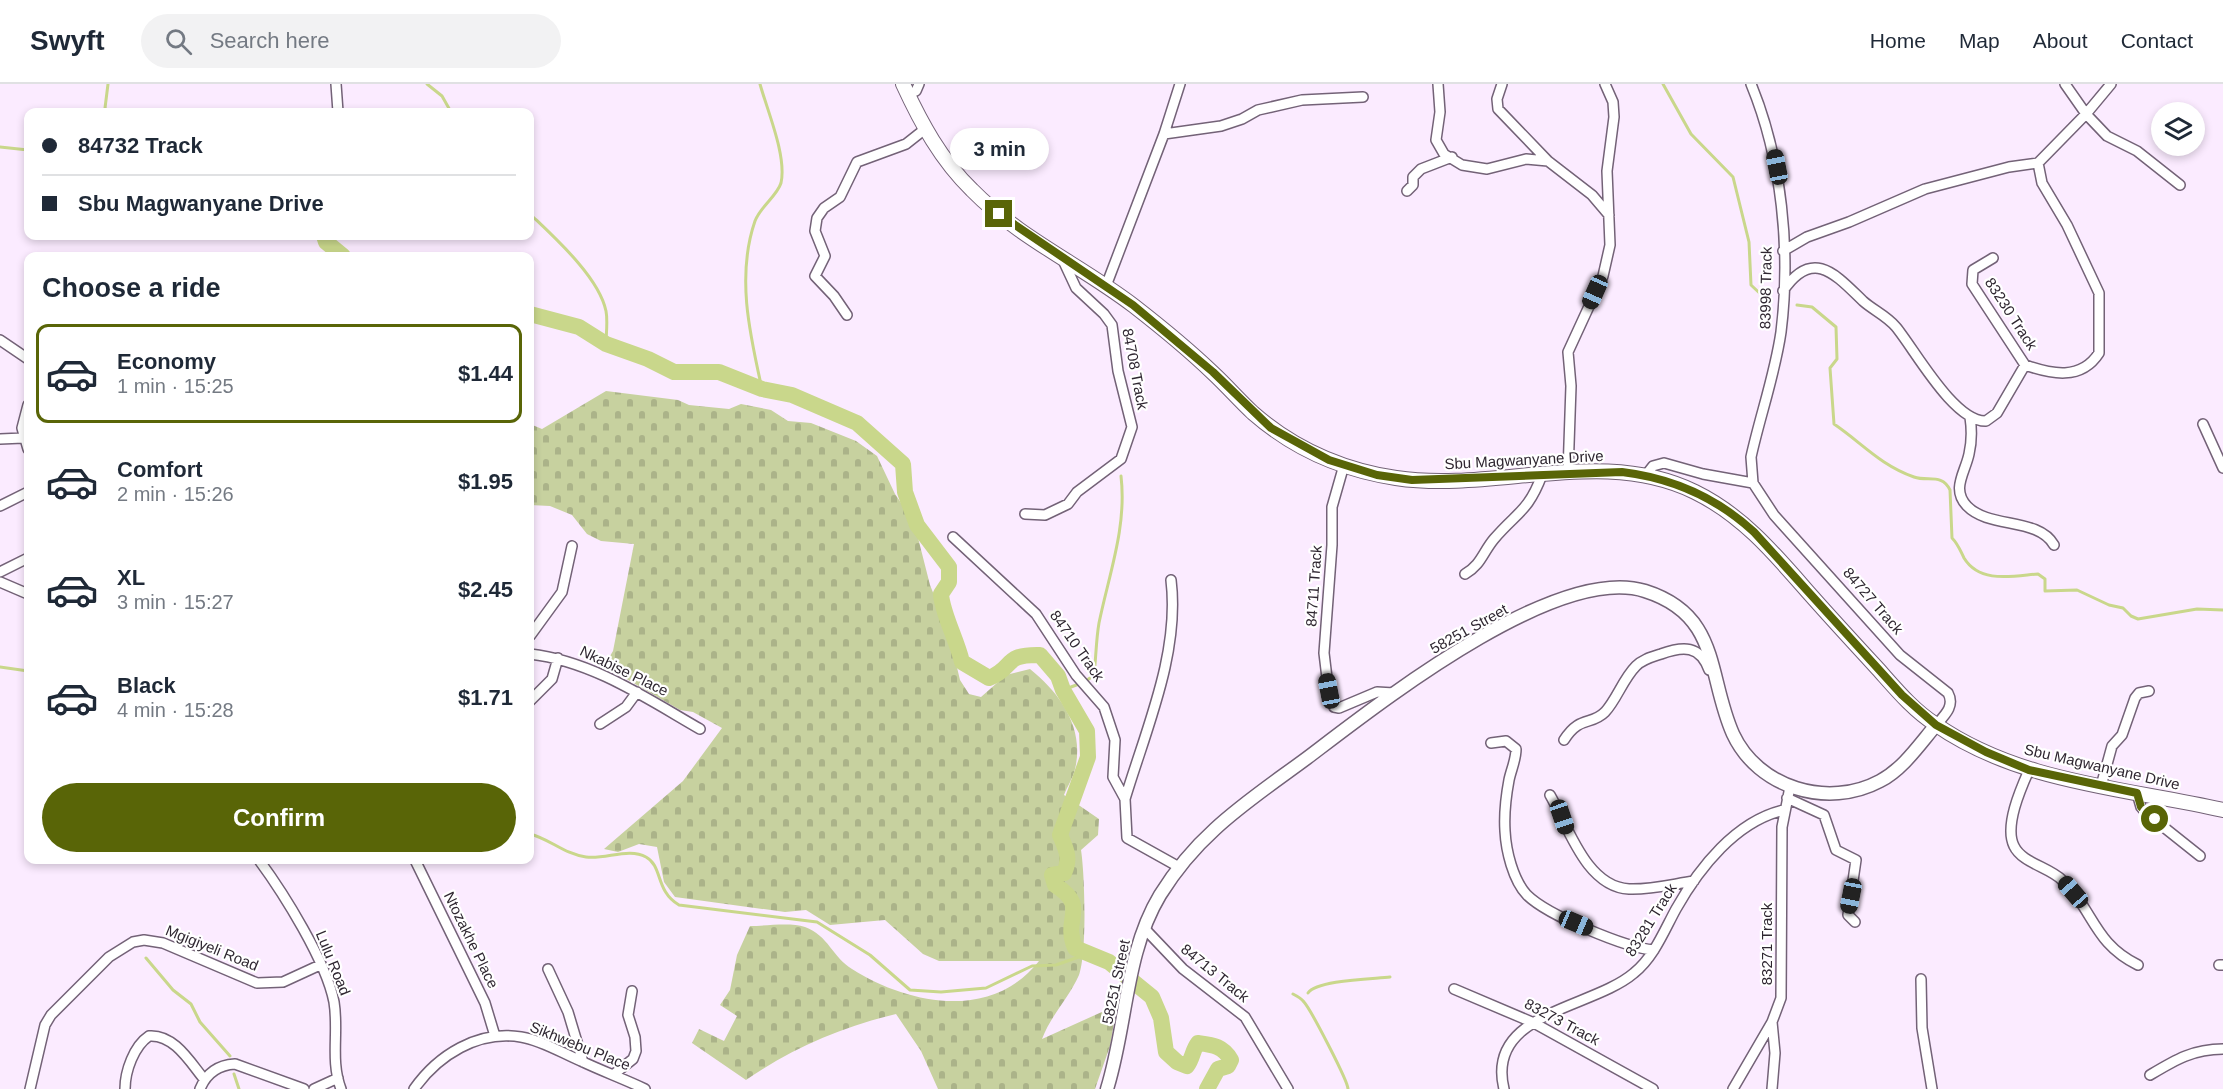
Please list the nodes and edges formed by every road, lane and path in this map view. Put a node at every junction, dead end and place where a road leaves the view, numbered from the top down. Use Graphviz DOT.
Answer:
graph roads {
  1 [pos="336,84"];
  2 [pos="919,84"];
  3 [pos="1180,84"];
  4 [pos="1438,84"];
  5 [pos="1502,84"];
  6 [pos="1605,84"];
  7 [pos="1751,84"];
  8 [pos="2065,84"];
  9 [pos="2111,84"];
  10 [pos="905,89"];
  11 [pos="1363,97"];
  12 [pos="338,108"];
  13 [pos="2086,114"];
  14 [pos="925,129"];
  15 [pos="1164,134"];
  16 [pos="1452,157"];
  17 [pos="1548,161"];
  18 [pos="2038,163"];
  19 [pos="2180,185"];
  20 [pos="1407,191"];
  21 [pos="1610,215"];
  22 [pos="1783,251"];
  23 [pos="1061,256"];
  24 [pos="1993,258"];
  25 [pos="1106,286"];
  26 [pos="1783,291"];
  27 [pos="847,315"];
  28 [pos="0,340"];
  29 [pos="24,356"];
  30 [pos="2025,365"];
  31 [pos="1970,417"];
  32 [pos="24,418"];
  33 [pos="2203,424"];
  34 [pos="23,438"];
  35 [pos="0,439"];
  36 [pos="1344,465"];
  37 [pos="2223,468"];
  38 [pos="1568,473"];
  39 [pos="1542,475"];
  40 [pos="1646,475"];
  41 [pos="1755,487"];
  42 [pos="24,494"];
  43 [pos="0,506"];
  44 [pos="1025,514"];
  45 [pos="953,537"];
  46 [pos="2054,545"];
  47 [pos="572,546"];
  48 [pos="24,560"];
  49 [pos="0,572"];
  50 [pos="1464,574"];
  51 [pos="1171,580"];
  52 [pos="0,582"];
  53 [pos="24,592"];
  54 [pos="534,630"];
  55 [pos="534,655"];
  56 [pos="558,658"];
  57 [pos="2149,691"];
  58 [pos="637,692"];
  59 [pos="1394,693"];
  60 [pos="534,697"];
  61 [pos="1724,701"];
  62 [pos="600,724"];
  63 [pos="1936,725"];
  64 [pos="700,729"];
  65 [pos="1564,740"];
  66 [pos="1491,743"];
  67 [pos="2029,770"];
  68 [pos="2101,786"];
  69 [pos="1788,793"];
  70 [pos="2137,793"];
  71 [pos="1550,795"];
  72 [pos="1125,799"];
  73 [pos="1784,810"];
  74 [pos="2223,810"];
  75 [pos="2200,856"];
  76 [pos="263,864"];
  77 [pos="417,864"];
  78 [pos="1179,867"];
  79 [pos="1694,881"];
  80 [pos="1855,922"];
  81 [pos="1144,928"];
  82 [pos="1654,950"];
  83 [pos="320,965"];
  84 [pos="2138,965"];
  85 [pos="548,969"];
  86 [pos="1921,979"];
  87 [pos="1454,990"];
  88 [pos="632,991"];
  89 [pos="1772,1022"];
  90 [pos="1534,1023"];
  91 [pos="495,1036"];
  92 [pos="2223,1049"];
  93 [pos="583,1062"];
  94 [pos="613,1075"];
  95 [pos="2150,1075"];
  96 [pos="338,1078"];
  97 [pos="204,1079"];
  98 [pos="30,1089"];
  99 [pos="125,1089"];
  100 [pos="200,1089"];
  101 [pos="304,1089"];
  102 [pos="314,1089"];
  103 [pos="341,1089"];
  104 [pos="414,1089"];
  105 [pos="645,1089"];
  106 [pos="1107,1089"];
  107 [pos="1288,1089"];
  108 [pos="1504,1089"];
  109 [pos="1653,1089"];
  110 [pos="1734,1089"];
  111 [pos="1772,1089"];
  112 [pos="1932,1089"];
  1 -- 12 [label="street"];
  2 -- 10 [label="street"];
  3 -- 15 [label="street"];
  4 -- 16 [label="street"];
  5 -- 17 [label="street"];
  6 -- 21 [label="street"];
  7 -- 22 [label="street, 83998 Track"];
  8 -- 13 [label="street"];
  9 -- 13 [label="street"];
  10 -- 14 [label="main road, Sbu Magwanyane Drive"];
  11 -- 15 [label="street"];
  13 -- 18 [label="street"];
  13 -- 19 [label="street"];
  14 -- 23 [label="main road, Sbu Magwanyane Drive"];
  14 -- 27 [label="street"];
  15 -- 25 [label="street"];
  16 -- 17 [label="street"];
  16 -- 20 [label="street"];
  17 -- 21 [label="street"];
  18 -- 22 [label="street"];
  18 -- 30 [label="street"];
  21 -- 38 [label="street"];
  22 -- 26 [label="street, 83998 Track"];
  23 -- 25 [label="main road, Sbu Magwanyane Drive"];
  23 -- 44 [label="street, 84708 Track"];
  24 -- 30 [label="street, 83230 Track"];
  25 -- 36 [label="main road, Sbu Magwanyane Drive"];
  26 -- 31 [label="street"];
  26 -- 41 [label="street, 83998 Track"];
  28 -- 29 [label="street"];
  30 -- 31 [label="street, 83230 Track"];
  31 -- 46 [label="street"];
  32 -- 34 [label="street"];
  33 -- 37 [label="street"];
  34 -- 35 [label="street"];
  36 -- 39 [label="main road, Sbu Magwanyane Drive"];
  36 -- 59 [label="street, 84711 Track"];
  38 -- 39 [label="main road, Sbu Magwanyane Drive"];
  38 -- 40 [label="main road, Sbu Magwanyane Drive"];
  39 -- 50 [label="street"];
  40 -- 41 [label="street"];
  40 -- 63 [label="main road, Sbu Magwanyane Drive"];
  41 -- 63 [label="street, 84727 Track"];
  42 -- 43 [label="street"];
  45 -- 72 [label="street, 84710 Track"];
  47 -- 54 [label="street"];
  48 -- 49 [label="street"];
  51 -- 72 [label="street"];
  52 -- 53 [label="street"];
  55 -- 56 [label="street, Nkabise Place"];
  56 -- 58 [label="street, Nkabise Place"];
  56 -- 60 [label="street"];
  57 -- 68 [label="street"];
  58 -- 62 [label="street"];
  58 -- 64 [label="street, Nkabise Place"];
  59 -- 61 [label="street, 58251 Street"];
  59 -- 78 [label="street, 58251 Street"];
  61 -- 65 [label="street"];
  61 -- 69 [label="street, 58251 Street"];
  63 -- 67 [label="main road, Sbu Magwanyane Drive"];
  63 -- 69 [label="street, 58251 Street"];
  66 -- 82 [label="street"];
  67 -- 68 [label="main road, Sbu Magwanyane Drive"];
  67 -- 84 [label="street"];
  68 -- 70 [label="main road, Sbu Magwanyane Drive"];
  69 -- 73 [label="street, 83271 Track"];
  69 -- 80 [label="street"];
  70 -- 74 [label="main road, Sbu Magwanyane Drive"];
  70 -- 75 [label="street"];
  71 -- 79 [label="street"];
  72 -- 78 [label="street"];
  73 -- 79 [label="street, 83281 Track"];
  73 -- 89 [label="street, 83271 Track"];
  76 -- 83 [label="street, Lulu Road"];
  77 -- 91 [label="street, Ntozakhe Place"];
  78 -- 81 [label="street, 58251 Street"];
  79 -- 82 [label="street, 83281 Track"];
  81 -- 106 [label="street, 58251 Street"];
  81 -- 107 [label="street, 84713 Track"];
  82 -- 90 [label="street, 83281 Track"];
  83 -- 96 [label="street, Lulu Road"];
  83 -- 98 [label="street, Mgigiyeli Road"];
  85 -- 93 [label="street"];
  86 -- 112 [label="street"];
  87 -- 90 [label="street, 83273 Track"];
  88 -- 94 [label="street"];
  89 -- 110 [label="street, 83271 Track"];
  89 -- 111 [label="street"];
  90 -- 108 [label="street, 83281 Track"];
  90 -- 109 [label="street, 83273 Track"];
  91 -- 93 [label="street, Sikhwebu Place"];
  91 -- 104 [label="street, Sikhwebu Place"];
  92 -- 95 [label="street"];
  93 -- 94 [label="street, Sikhwebu Place"];
  94 -- 105 [label="street, Sikhwebu Place"];
  96 -- 102 [label="street"];
  96 -- 103 [label="street, Lulu Road"];
  97 -- 99 [label="street"];
  97 -- 100 [label="street"];
  97 -- 101 [label="street"];
}
